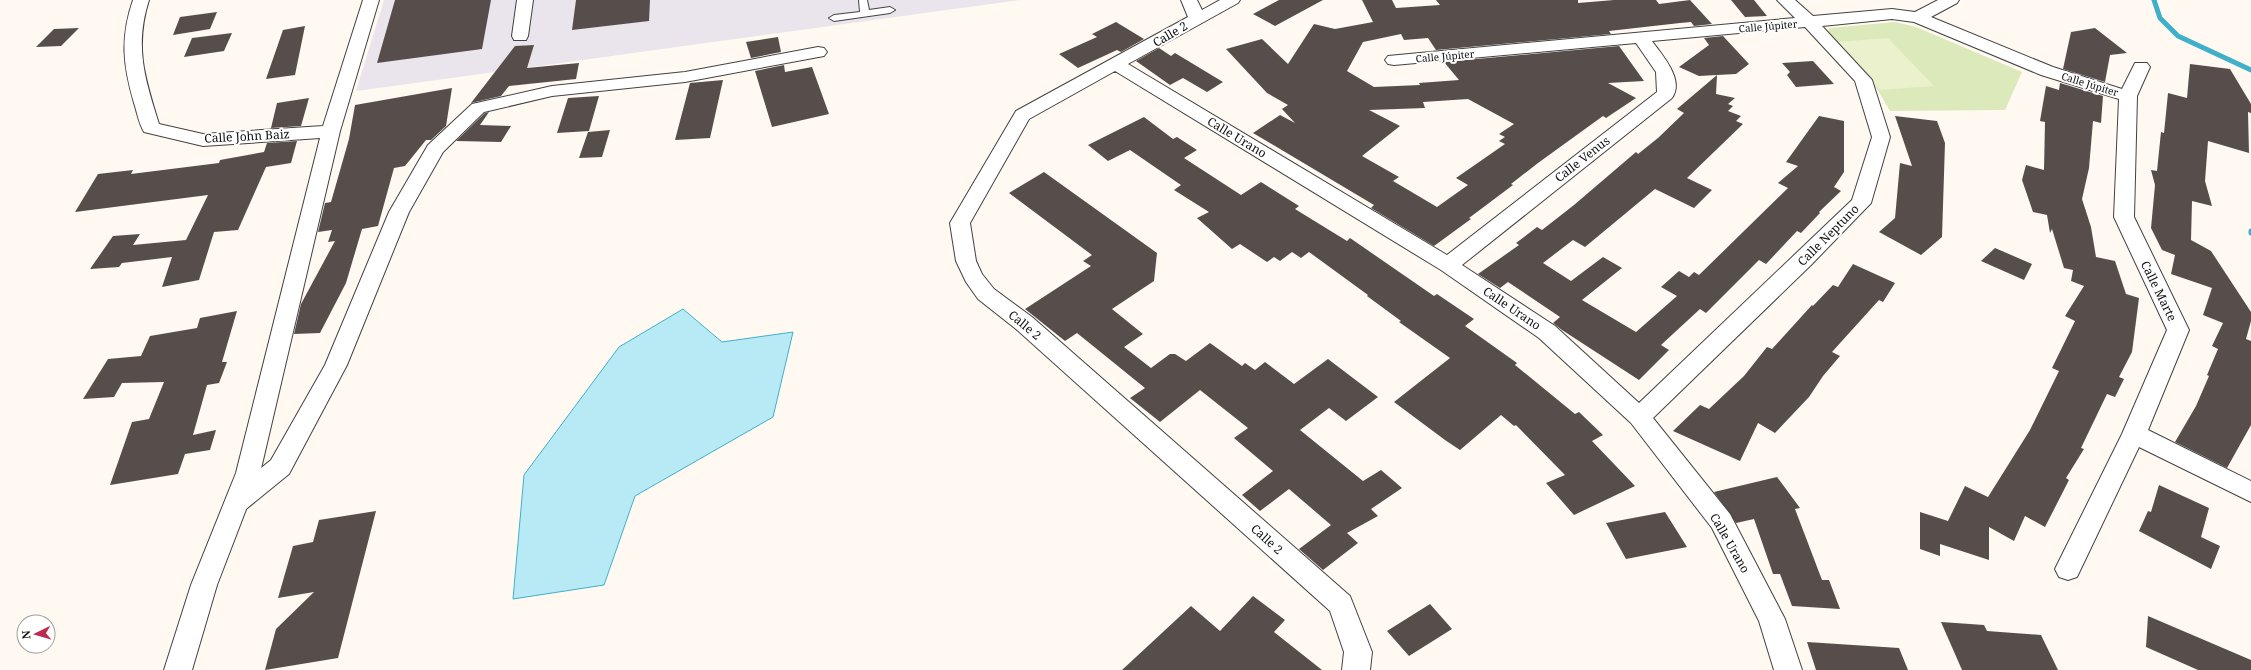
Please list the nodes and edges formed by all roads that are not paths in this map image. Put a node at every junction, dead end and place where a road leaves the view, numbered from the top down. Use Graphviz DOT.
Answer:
graph roads {
  1 [pos="140,0"];
  2 [pos="371,0"];
  3 [pos="525,0"];
  4 [pos="863,0"];
  5 [pos="1232,0"];
  6 [pos="1785,0"];
  7 [pos="1951,0"];
  8 [pos="1193,9"];
  9 [pos="890,10"];
  10 [pos="865,13"];
  11 [pos="1917,17"];
  12 [pos="834,18"];
  13 [pos="1809,22"];
  14 [pos="520,36"];
  15 [pos="1640,38"];
  16 [pos="818,52"];
  17 [pos="1394,60"];
  18 [pos="1116,64"];
  19 [pos="2141,67"];
  20 [pos="2128,96"];
  21 [pos="331,131"];
  22 [pos="1448,265"];
  23 [pos="1639,417"];
  24 [pos="2134,434"];
  25 [pos="2251,492"];
  26 [pos="237,502"];
  27 [pos="2068,569"];
  28 [pos="178,670"];
  29 [pos="1356,670"];
  30 [pos="1788,670"];
  1 -- 21 [label="street, Calle John Baiz"];
  2 -- 21 [label="street"];
  3 -- 14 [label="street"];
  4 -- 10 [label="lane"];
  5 -- 8 [label="street, Calle 2"];
  6 -- 13 [label="street, Calle Neptuno"];
  7 -- 11 [label="street"];
  8 -- 18 [label="street, Calle 2"];
  9 -- 10 [label="lane"];
  10 -- 12 [label="lane"];
  11 -- 13 [label="street, Calle Júpiter"];
  11 -- 20 [label="street, Calle Júpiter"];
  13 -- 15 [label="street, Calle Júpiter"];
  13 -- 23 [label="street, Calle Neptuno"];
  15 -- 17 [label="street, Calle Júpiter"];
  15 -- 22 [label="street, Calle Venus"];
  16 -- 26 [label="street"];
  18 -- 22 [label="street, Calle Urano"];
  18 -- 29 [label="street, Calle 2"];
  19 -- 20 [label="street, Calle Marte"];
  20 -- 24 [label="street, Calle Marte"];
  21 -- 26 [label="street"];
  22 -- 23 [label="street, Calle Urano"];
  23 -- 30 [label="street, Calle Urano"];
  24 -- 25 [label="street"];
  24 -- 27 [label="street, Calle Marte"];
  26 -- 28 [label="street"];
}
